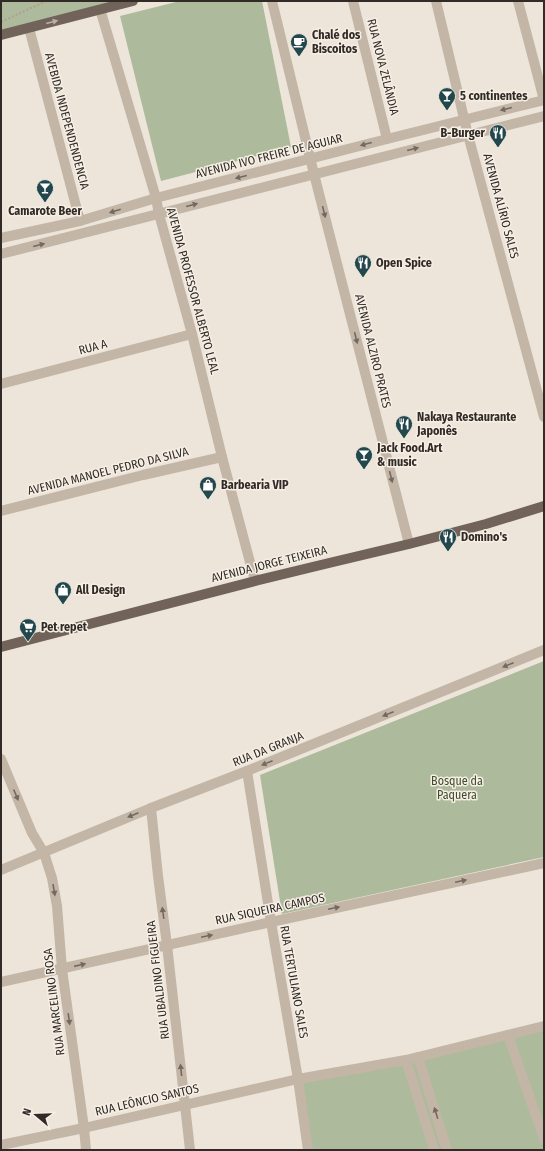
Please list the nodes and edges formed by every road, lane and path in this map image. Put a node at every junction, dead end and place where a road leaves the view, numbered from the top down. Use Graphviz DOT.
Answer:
graph roads {
  1 [pos="46,1"];
  2 [pos="133,1"];
  3 [pos="272,1"];
  4 [pos="353,1"];
  5 [pos="436,1"];
  6 [pos="518,1"];
  7 [pos="100,9"];
  8 [pos="1,22"];
  9 [pos="28,28"];
  10 [pos="1,35"];
  11 [pos="544,100"];
  12 [pos="544,116"];
  13 [pos="465,120"];
  14 [pos="468,135"];
  15 [pos="387,138"];
  16 [pos="311,159"];
  17 [pos="314,174"];
  18 [pos="156,198"];
  19 [pos="159,214"];
  20 [pos="80,221"];
  21 [pos="1,237"];
  22 [pos="1,254"];
  23 [pos="192,334"];
  24 [pos="1,384"];
  25 [pos="544,416"];
  26 [pos="222,457"];
  27 [pos="544,506"];
  28 [pos="1,511"];
  29 [pos="408,544"];
  30 [pos="255,581"];
  31 [pos="1,647"];
  32 [pos="544,650"];
  33 [pos="1,759"];
  34 [pos="247,772"];
  35 [pos="151,808"];
  36 [pos="44,853"];
  37 [pos="544,863"];
  38 [pos="1,870"];
  39 [pos="271,922"];
  40 [pos="167,945"];
  41 [pos="62,969"];
  42 [pos="1,982"];
  43 [pos="544,1026"];
  44 [pos="508,1035"];
  45 [pos="418,1057"];
  46 [pos="406,1060"];
  47 [pos="298,1079"];
  48 [pos="185,1104"];
  49 [pos="84,1128"];
  50 [pos="544,1139"];
  51 [pos="1,1145"];
  52 [pos="86,1150"];
  53 [pos="190,1150"];
  54 [pos="308,1150"];
  55 [pos="434,1150"];
  56 [pos="447,1150"];
  1 -- 8 [label="path"];
  2 -- 7 [label="main road"];
  3 -- 16 [label="street, AVENIDA ALZIRO PRATES"];
  4 -- 15 [label="street, RUA NOVA ZELÂNDIA"];
  5 -- 13 [label="street, AVENIDA ALÍRIO SALES"];
  6 -- 11 [label="street"];
  9 -- 7 [label="main road, one-way"];
  7 -- 18 [label="street, AVENIDA PROFESSOR ALBERTO LEAL"];
  9 -- 10 [label="main road"];
  9 -- 20 [label="street, AVEBIDA INDEPENDENDENCIA"];
  11 -- 13 [label="street, AVENIDA IVO FREIRE DE AGUIAR, one-way"];
  12 -- 14 [label="street"];
  13 -- 14 [label="street, AVENIDA ALÍRIO SALES"];
  13 -- 15 [label="street, AVENIDA IVO FREIRE DE AGUIAR"];
  17 -- 14 [label="street, one-way"];
  14 -- 25 [label="street, AVENIDA ALÍRIO SALES"];
  15 -- 16 [label="street, AVENIDA IVO FREIRE DE AGUIAR, one-way"];
  16 -- 17 [label="street, AVENIDA ALZIRO PRATES"];
  16 -- 18 [label="street, AVENIDA IVO FREIRE DE AGUIAR, one-way"];
  19 -- 17 [label="street, one-way"];
  17 -- 29 [label="street, AVENIDA ALZIRO PRATES, one-way"];
  18 -- 19 [label="street, AVENIDA PROFESSOR ALBERTO LEAL"];
  18 -- 20 [label="street, AVENIDA IVO FREIRE DE AGUIAR, one-way"];
  22 -- 19 [label="street, one-way"];
  19 -- 23 [label="street, AVENIDA PROFESSOR ALBERTO LEAL"];
  20 -- 21 [label="street, AVENIDA IVO FREIRE DE AGUIAR"];
  23 -- 24 [label="street, RUA A"];
  23 -- 26 [label="street, AVENIDA PROFESSOR ALBERTO LEAL"];
  26 -- 28 [label="street, AVENIDA MANOEL PEDRO DA SILVA"];
  26 -- 30 [label="street, AVENIDA PROFESSOR ALBERTO LEAL"];
  27 -- 29 [label="main road, AVENIDA JORGE TEIXEIRA"];
  29 -- 30 [label="main road, AVENIDA JORGE TEIXEIRA"];
  30 -- 31 [label="main road, AVENIDA JORGE TEIXEIRA"];
  32 -- 34 [label="street, RUA DA GRANJA, one-way"];
  33 -- 36 [label="street, RUA MARCELINO ROSA, one-way"];
  34 -- 35 [label="street, RUA DA GRANJA"];
  34 -- 39 [label="street, RUA TERTULIANO SALES"];
  35 -- 36 [label="street, RUA DA GRANJA, one-way"];
  40 -- 35 [label="street, RUA UBALDINO FIGUEIRA, one-way"];
  36 -- 38 [label="street, RUA DA GRANJA"];
  36 -- 41 [label="street, RUA MARCELINO ROSA, one-way"];
  39 -- 37 [label="street, RUA SIQUEIRA CAMPOS, one-way"];
  40 -- 39 [label="street, RUA SIQUEIRA CAMPOS, one-way"];
  39 -- 47 [label="street, RUA TERTULIANO SALES"];
  41 -- 40 [label="street, RUA SIQUEIRA CAMPOS, one-way"];
  48 -- 40 [label="street, RUA UBALDINO FIGUEIRA, one-way"];
  41 -- 42 [label="street, RUA SIQUEIRA CAMPOS"];
  41 -- 49 [label="street, RUA MARCELINO ROSA, one-way"];
  43 -- 44 [label="street, RUA LEÔNCIO SANTOS"];
  44 -- 45 [label="street, RUA LEÔNCIO SANTOS"];
  44 -- 50 [label="street"];
  45 -- 46 [label="street, RUA LEÔNCIO SANTOS"];
  56 -- 45 [label="street, one-way"];
  46 -- 47 [label="street, RUA LEÔNCIO SANTOS"];
  46 -- 55 [label="street"];
  47 -- 48 [label="street, RUA LEÔNCIO SANTOS"];
  47 -- 54 [label="street, RUA TERTULIANO SALES"];
  48 -- 49 [label="street, RUA LEÔNCIO SANTOS"];
  48 -- 53 [label="street, RUA UBALDINO FIGUEIRA"];
  49 -- 51 [label="street, RUA LEÔNCIO SANTOS"];
  49 -- 52 [label="street, RUA MARCELINO ROSA"];
}
